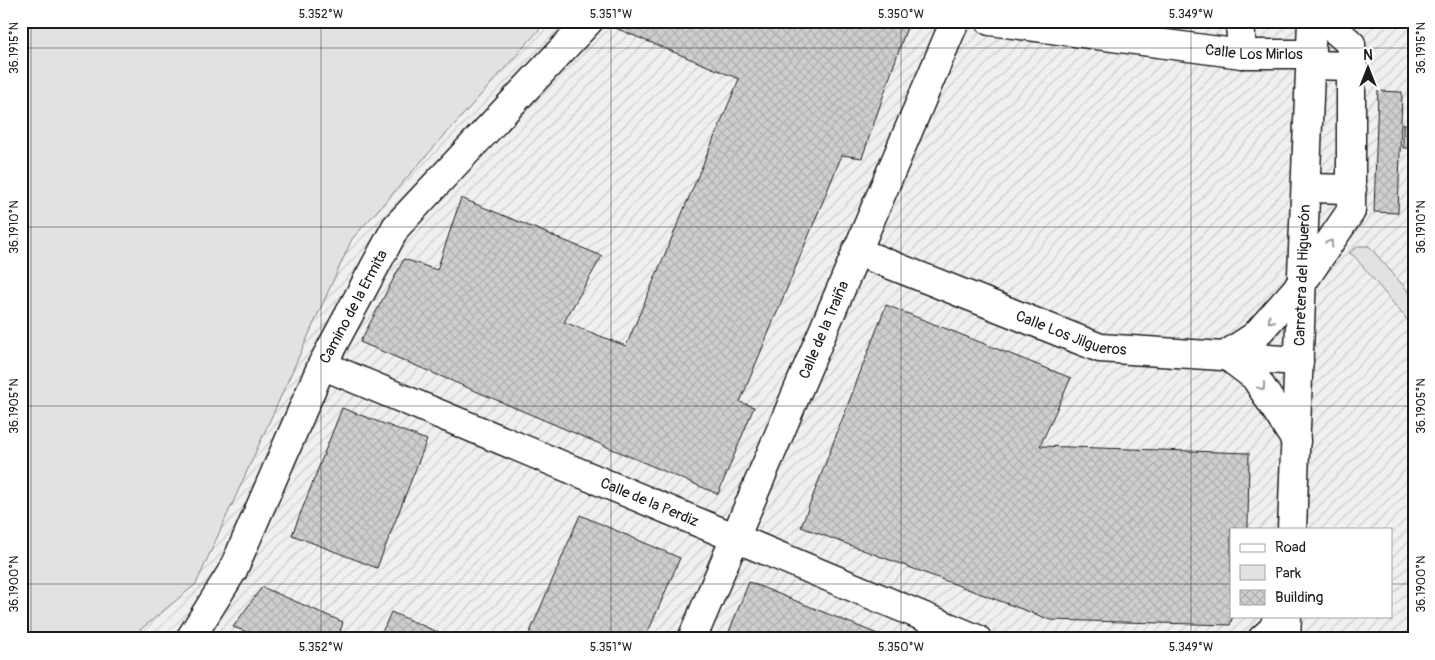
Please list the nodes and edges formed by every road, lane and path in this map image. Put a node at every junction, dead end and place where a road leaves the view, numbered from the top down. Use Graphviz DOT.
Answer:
graph roads {
  1 [pos="589,21"];
  2 [pos="955,21"];
  3 [pos="990,21"];
  4 [pos="1240,21"];
  5 [pos="1312,21"];
  6 [pos="1325,21"];
  7 [pos="1242,54"];
  8 [pos="1311,60"];
  9 [pos="1353,66"];
  10 [pos="1306,188"];
  11 [pos="1352,189"];
  12 [pos="856,252"];
  13 [pos="1302,283"];
  14 [pos="1226,355"];
  15 [pos="1299,361"];
  16 [pos="322,365"];
  17 [pos="1296,441"];
  18 [pos="1292,528"];
  19 [pos="735,538"];
  20 [pos="1277,618"];
  21 [pos="1287,618"];
  22 [pos="190,639"];
  23 [pos="692,639"];
  24 [pos="977,639"];
  25 [pos="1262,639"];
  26 [pos="1286,639"];
  1 -- 16 [label="street, Camino de la Ermita"];
  2 -- 12 [label="street, Calle de la Traiña"];
  3 -- 7 [label="street, Calle Los Mirlos"];
  4 -- 7 [label="street"];
  5 -- 8 [label="street, Carretera del Higuerón"];
  6 -- 9 [label="street"];
  7 -- 8 [label="street, Calle Los Mirlos"];
  8 -- 9 [label="street, Calle Los Mirlos"];
  8 -- 10 [label="street, Carretera del Higuerón"];
  9 -- 11 [label="street"];
  10 -- 11 [label="street"];
  10 -- 13 [label="street, Carretera del Higuerón"];
  13 -- 11 [label="street, one-way"];
  12 -- 14 [label="street, Calle Los Jilgueros"];
  12 -- 19 [label="street, Calle de la Traiña"];
  13 -- 14 [label="street, one-way"];
  13 -- 15 [label="street, Carretera del Higuerón"];
  14 -- 15 [label="street, Calle Los Jilgueros"];
  14 -- 17 [label="street, one-way"];
  15 -- 17 [label="street, Carretera del Higuerón"];
  16 -- 19 [label="street, Calle de la Perdiz"];
  16 -- 22 [label="street, Camino de la Ermita"];
  17 -- 18 [label="street, Carretera del Higuerón"];
  19 -- 23 [label="street, Calle de la Traiña"];
  19 -- 24 [label="street, Calle de la Perdiz"];
  20 -- 25 [label="street"];
  21 -- 26 [label="street"];
}
